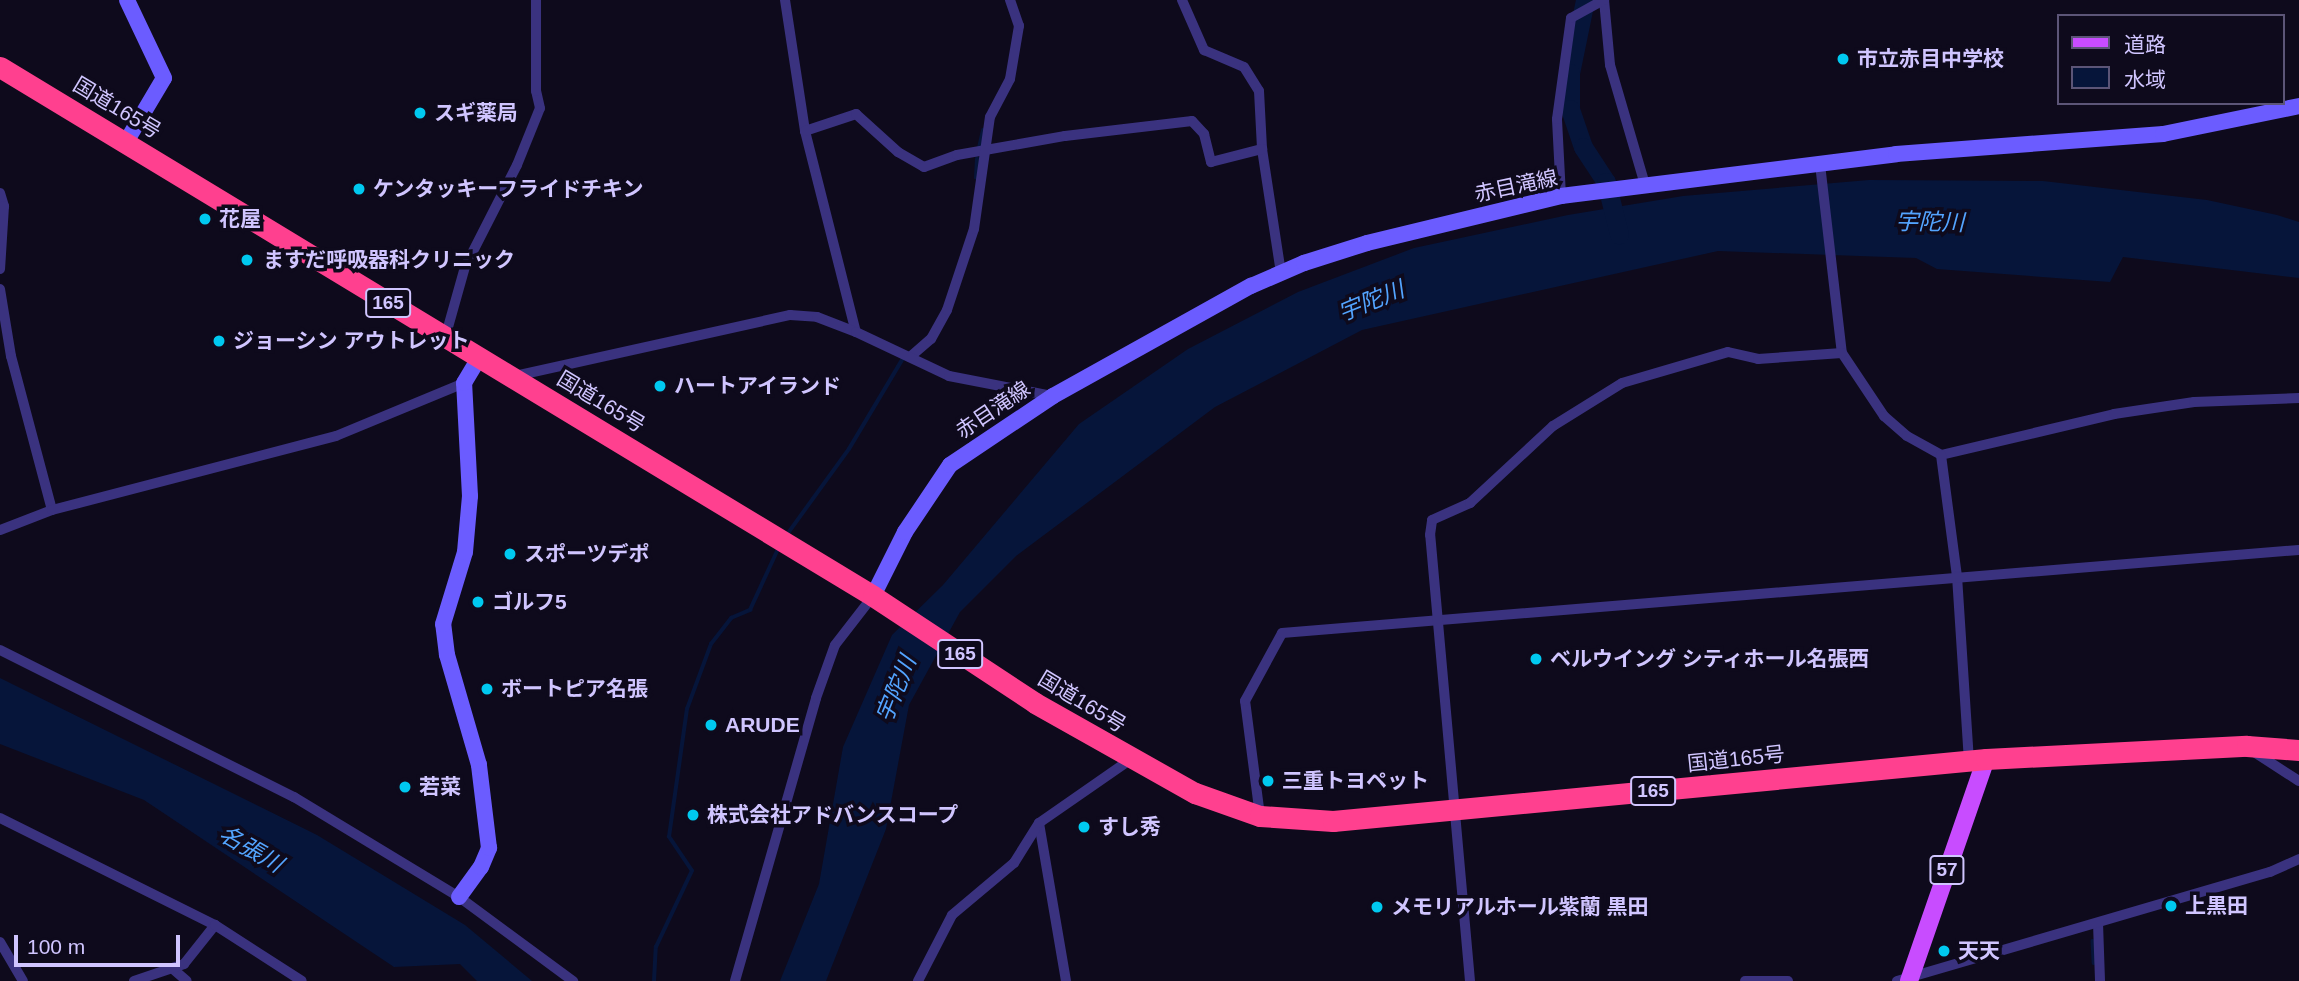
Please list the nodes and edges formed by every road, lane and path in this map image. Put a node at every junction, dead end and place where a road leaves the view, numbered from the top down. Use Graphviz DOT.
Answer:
graph roads {
  1 [pos="127,0"];
  2 [pos="536,0"];
  3 [pos="785,0"];
  4 [pos="1010,0"];
  5 [pos="1182,0"];
  6 [pos="1604,0"];
  7 [pos="0,67"];
  8 [pos="2299,106"];
  9 [pos="805,131"];
  10 [pos="126,142"];
  11 [pos="1262,149"];
  12 [pos="983,151"];
  13 [pos="1821,168"];
  14 [pos="1645,185"];
  15 [pos="0,194"];
  16 [pos="1560,196"];
  17 [pos="0,269"];
  18 [pos="1281,273"];
  19 [pos="0,289"];
  20 [pos="856,332"];
  21 [pos="4,335"];
  22 [pos="445,338"];
  23 [pos="1842,353"];
  24 [pos="910,357"];
  25 [pos="479,358"];
  26 [pos="513,377"];
  27 [pos="464,383"];
  28 [pos="1053,396"];
  29 [pos="2299,398"];
  30 [pos="1941,455"];
  31 [pos="52,510"];
  32 [pos="0,530"];
  33 [pos="2299,550"];
  34 [pos="1957,576"];
  35 [pos="879,601"];
  36 [pos="1440,621"];
  37 [pos="0,650"];
  38 [pos="2247,746"];
  39 [pos="2299,750"];
  40 [pos="1131,759"];
  41 [pos="1978,760"];
  42 [pos="2299,781"];
  43 [pos="1456,811"];
  44 [pos="1260,816"];
  45 [pos="0,818"];
  46 [pos="1039,823"];
  47 [pos="2299,859"];
  48 [pos="459,897"];
  49 [pos="2098,923"];
  50 [pos="215,925"];
  51 [pos="0,942"];
  52 [pos="173,969"];
  53 [pos="1906,980"];
  54 [pos="23,981"];
  55 [pos="134,981"];
  56 [pos="187,981"];
  57 [pos="302,981"];
  58 [pos="573,981"];
  59 [pos="735,981"];
  60 [pos="918,981"];
  61 [pos="1066,981"];
  62 [pos="1470,981"];
  63 [pos="1745,981"];
  64 [pos="1788,981"];
  65 [pos="2100,981"];
  1 -- 10 [label="main road"];
  2 -- 22 [label="street"];
  3 -- 9 [label="street"];
  4 -- 12 [label="street"];
  5 -- 11 [label="street"];
  6 -- 14 [label="street"];
  6 -- 16 [label="street"];
  7 -- 10 [label="highway, 国道165号 / 165"];
  8 -- 13 [label="main road, 赤目滝線"];
  9 -- 12 [label="street"];
  9 -- 20 [label="street"];
  10 -- 22 [label="highway, 国道165号 / 165"];
  11 -- 12 [label="street"];
  11 -- 18 [label="street"];
  12 -- 24 [label="street"];
  13 -- 14 [label="main road, 赤目滝線"];
  13 -- 23 [label="street"];
  14 -- 16 [label="main road, 赤目滝線"];
  15 -- 17 [label="street"];
  16 -- 18 [label="main road, 赤目滝線"];
  18 -- 28 [label="main road, 赤目滝線"];
  19 -- 21 [label="street"];
  20 -- 24 [label="street"];
  20 -- 26 [label="street"];
  21 -- 31 [label="street"];
  22 -- 25 [label="highway, 国道165号 / 165"];
  23 -- 30 [label="street"];
  23 -- 36 [label="street"];
  24 -- 28 [label="street"];
  25 -- 26 [label="highway, 国道165号 / 165"];
  25 -- 27 [label="main road"];
  26 -- 35 [label="highway, 国道165号 / 165"];
  27 -- 31 [label="street"];
  27 -- 48 [label="main road"];
  28 -- 35 [label="main road, 赤目滝線"];
  29 -- 30 [label="street"];
  30 -- 34 [label="street"];
  31 -- 32 [label="street"];
  33 -- 34 [label="street"];
  34 -- 36 [label="street"];
  34 -- 41 [label="street"];
  35 -- 40 [label="highway, 国道165号 / 165"];
  35 -- 59 [label="street"];
  36 -- 43 [label="street"];
  36 -- 44 [label="street"];
  37 -- 48 [label="street"];
  38 -- 39 [label="highway, 国道165号 / 165"];
  38 -- 41 [label="highway, 国道165号 / 165"];
  38 -- 42 [label="street"];
  40 -- 44 [label="highway, 国道165号 / 165"];
  40 -- 46 [label="street"];
  41 -- 43 [label="highway, 国道165号 / 165"];
  41 -- 53 [label="main road, 57"];
  43 -- 44 [label="highway, 国道165号 / 165"];
  43 -- 62 [label="street"];
  45 -- 50 [label="street"];
  46 -- 60 [label="street"];
  46 -- 61 [label="street"];
  47 -- 49 [label="street"];
  48 -- 58 [label="street"];
  49 -- 53 [label="street"];
  49 -- 65 [label="street"];
  50 -- 52 [label="street"];
  50 -- 57 [label="street"];
  51 -- 54 [label="street"];
  52 -- 55 [label="street"];
  52 -- 56 [label="street"];
  63 -- 64 [label="street"];
}
